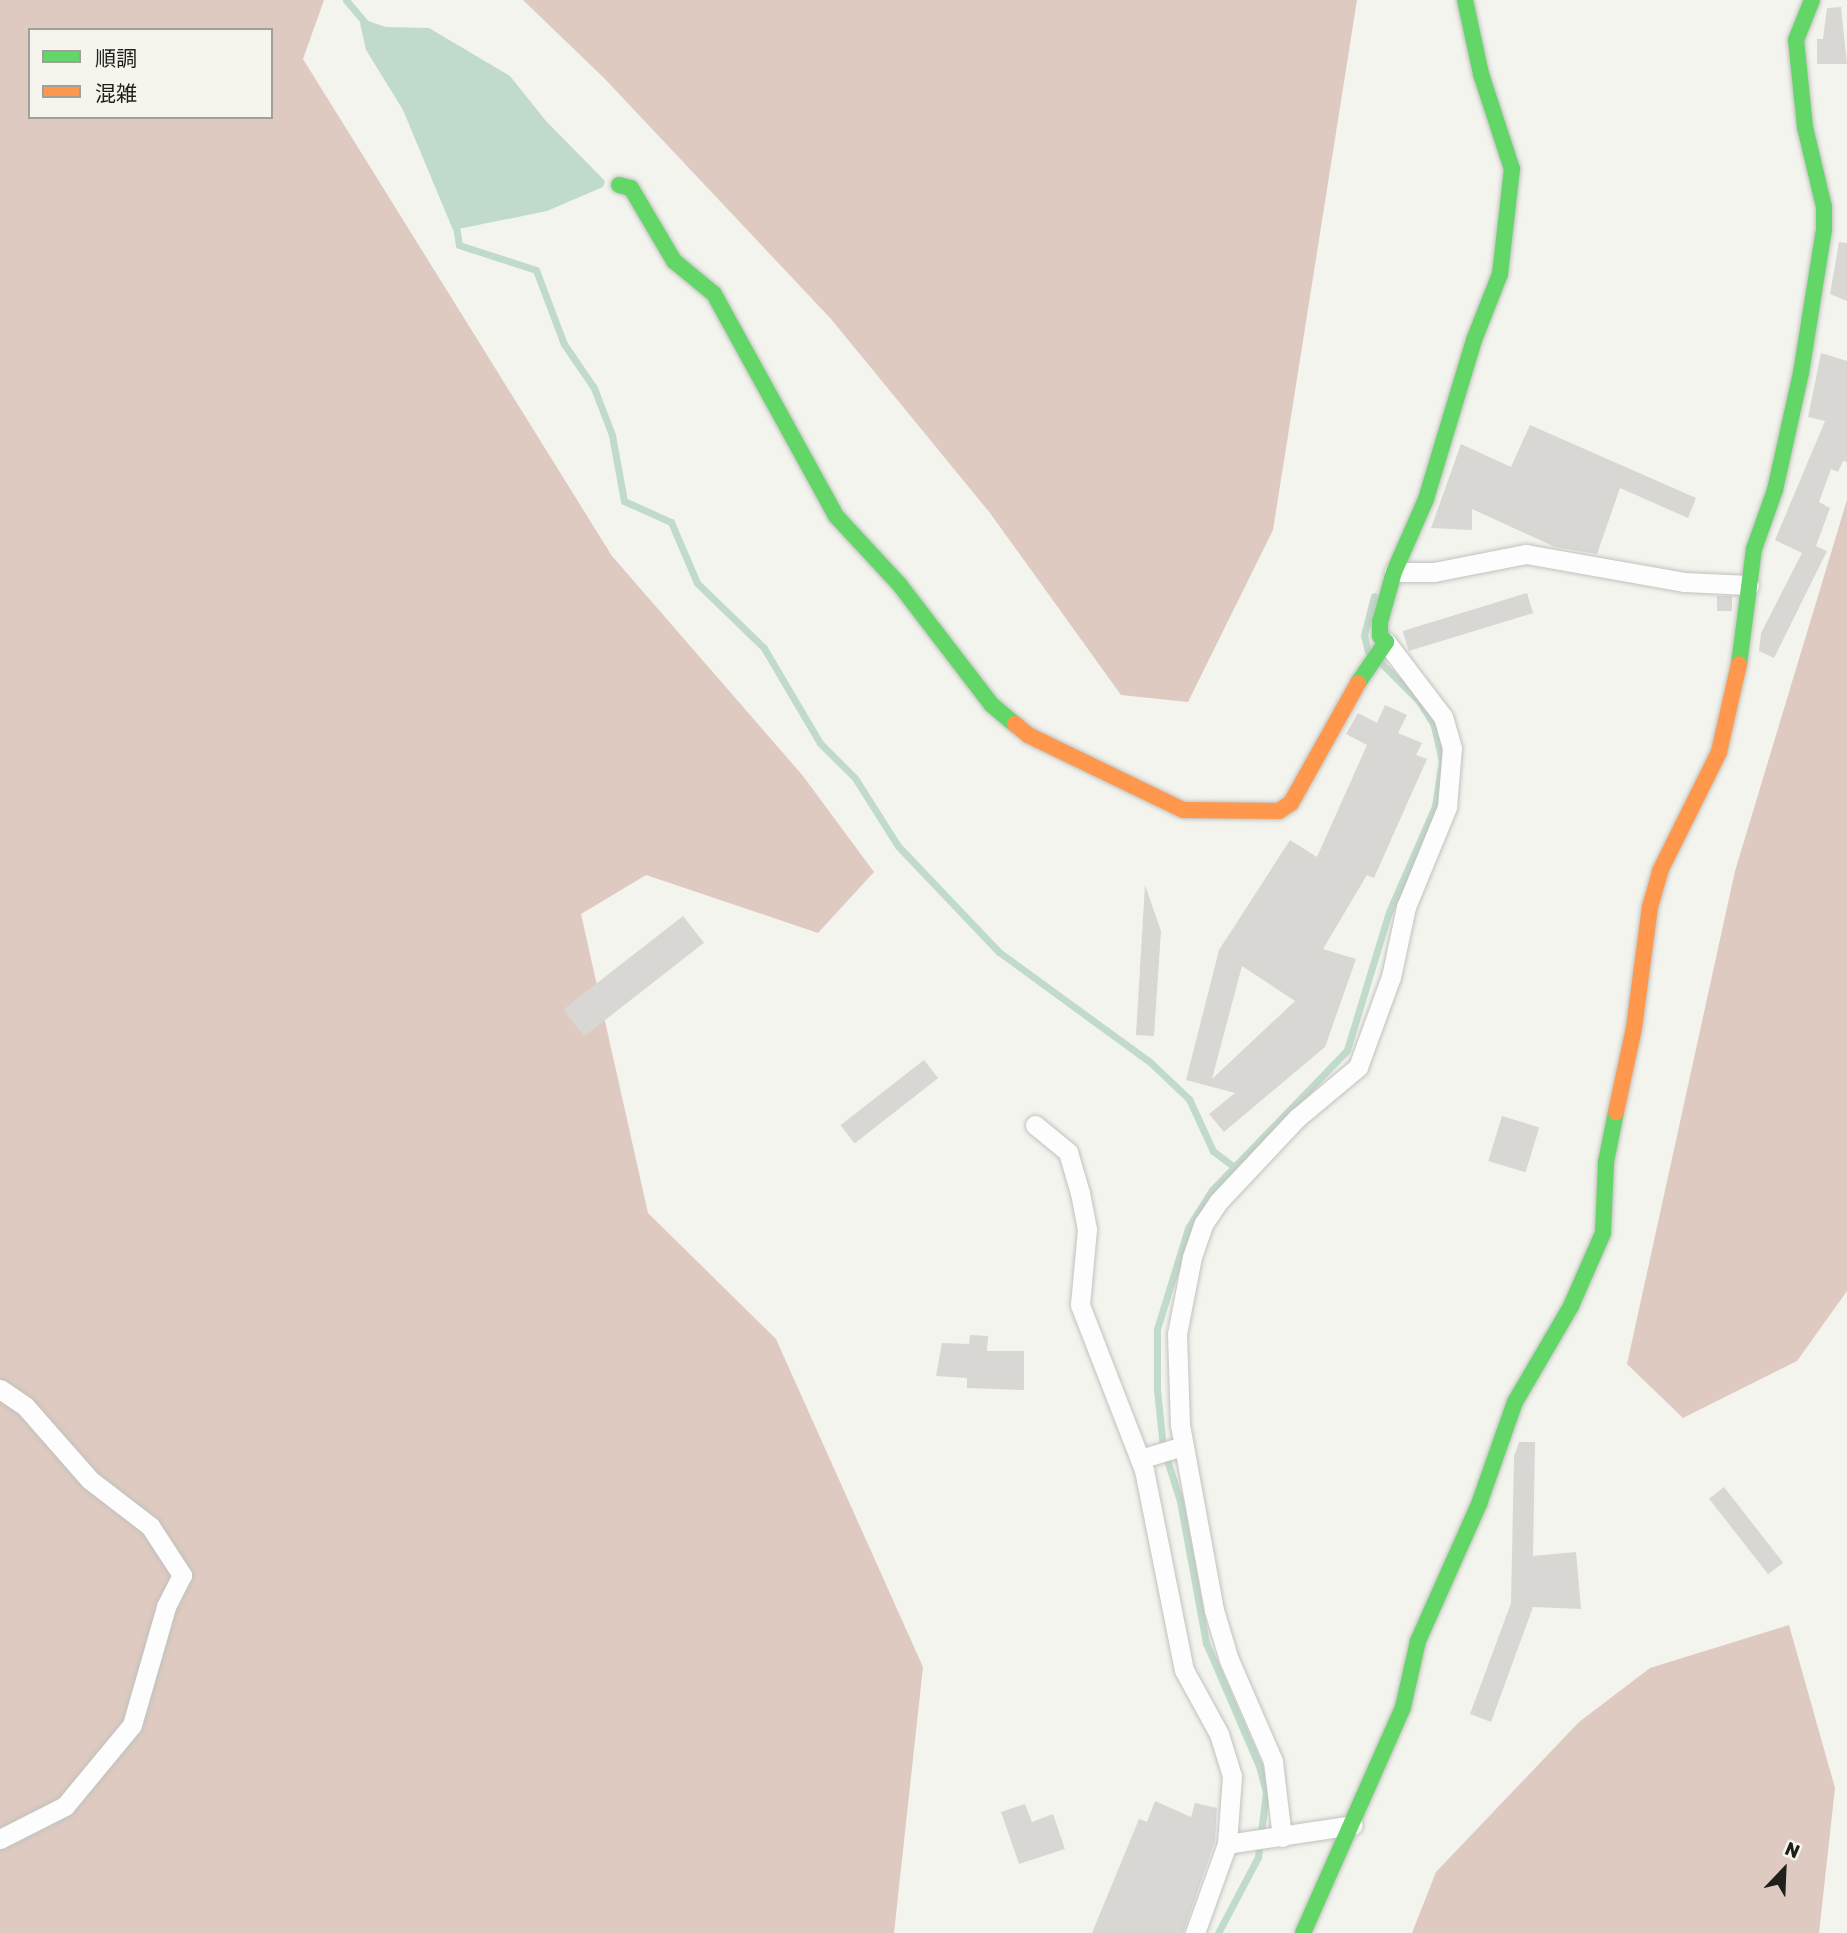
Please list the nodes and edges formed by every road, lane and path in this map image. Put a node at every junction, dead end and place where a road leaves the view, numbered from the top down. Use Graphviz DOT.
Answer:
graph roads {
  1 [pos="1465,0"];
  2 [pos="1812,0"];
  3 [pos="619,185"];
  4 [pos="1394,572"];
  5 [pos="1749,585"];
  6 [pos="1382,647"];
  7 [pos="1035,1125"];
  8 [pos="0,1389"];
  9 [pos="1163,1452"];
  10 [pos="1353,1825"];
  11 [pos="1278,1838"];
  12 [pos="0,1839"];
  13 [pos="1236,1844"];
  14 [pos="1195,1933"];
  15 [pos="1303,1933"];
  1 -- 4 [label="street"];
  2 -- 5 [label="street"];
  3 -- 6 [label="street"];
  4 -- 5 [label="street"];
  4 -- 6 [label="street"];
  5 -- 10 [label="street"];
  6 -- 9 [label="street"];
  7 -- 9 [label="street"];
  8 -- 12 [label="street"];
  9 -- 11 [label="street"];
  9 -- 13 [label="street"];
  10 -- 11 [label="street"];
  10 -- 15 [label="street"];
  11 -- 13 [label="street"];
  13 -- 14 [label="street"];
}
